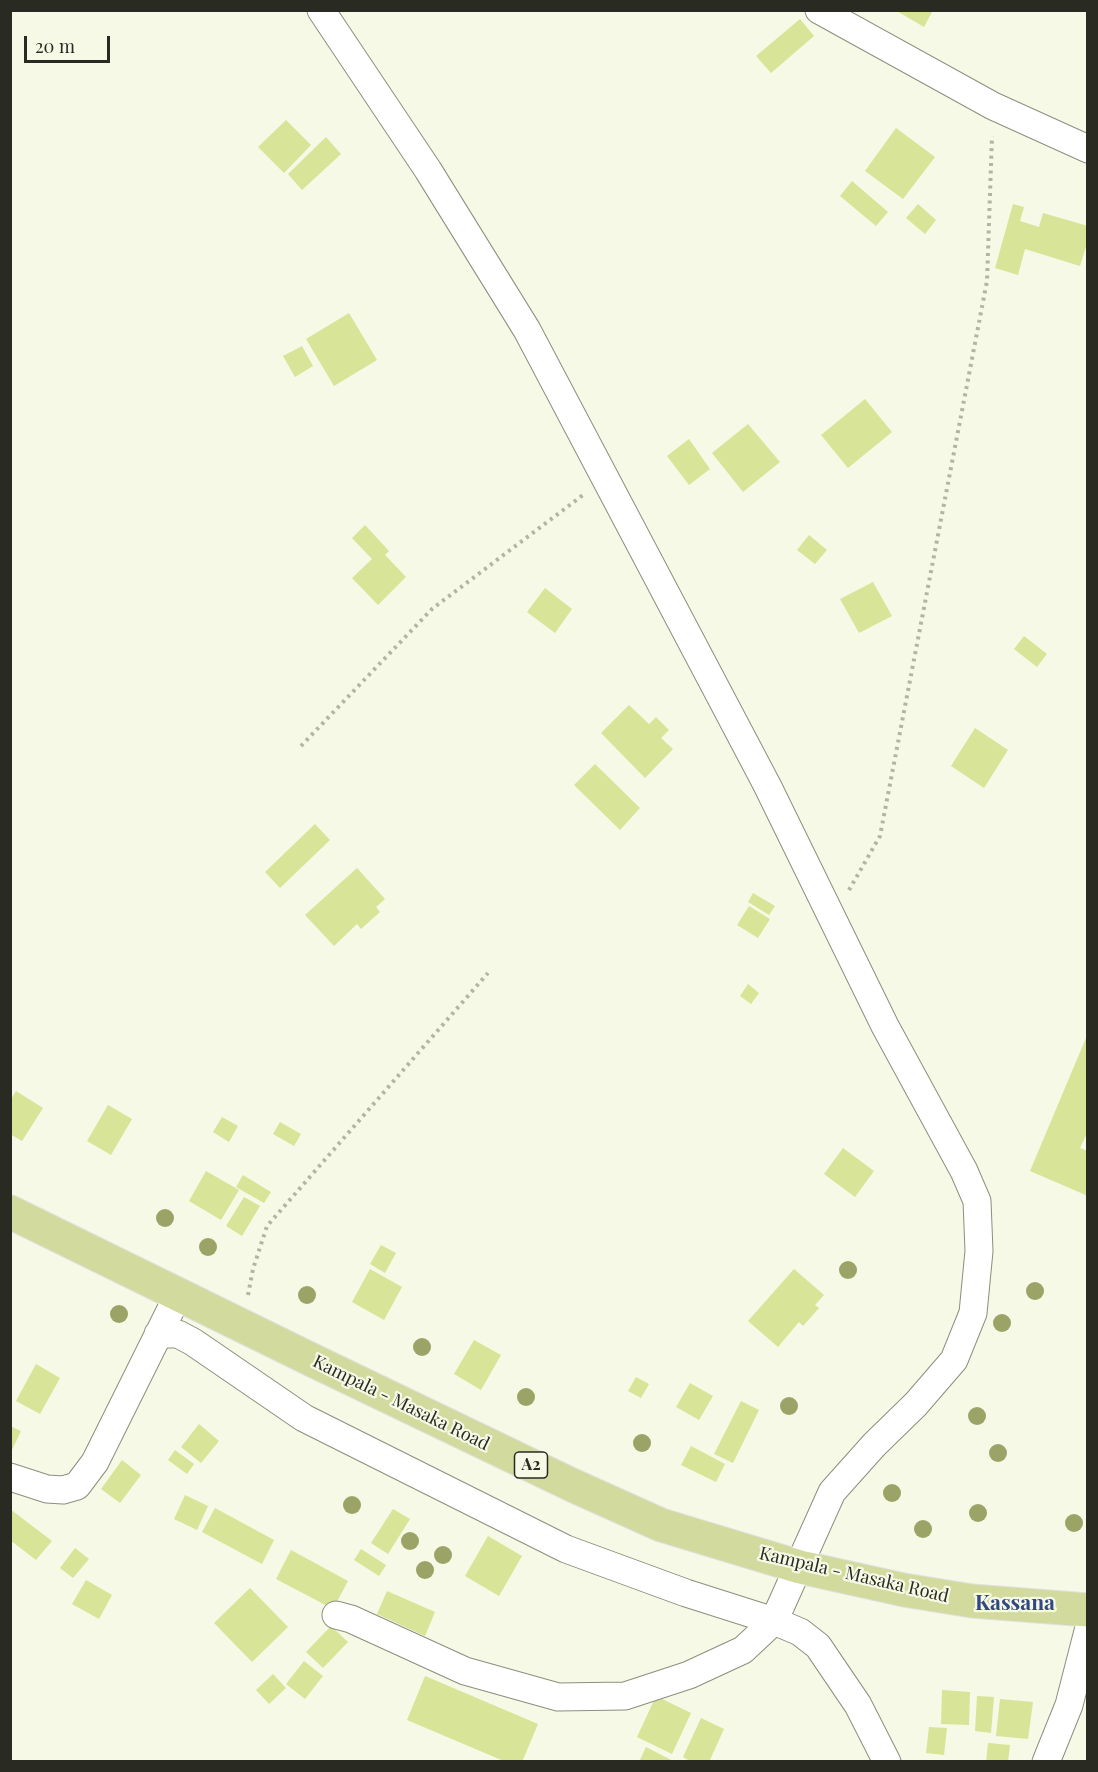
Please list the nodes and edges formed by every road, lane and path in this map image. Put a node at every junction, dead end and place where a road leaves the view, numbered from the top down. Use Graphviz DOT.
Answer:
graph roads {
  1 [pos="321,10"];
  2 [pos="819,10"];
  3 [pos="993,106"];
  4 [pos="1088,150"];
  5 [pos="605,478"];
  6 [pos="301,746"];
  7 [pos="832,919"];
  8 [pos="488,974"];
  9 [pos="10,1212"];
  10 [pos="178,1295"];
  11 [pos="242,1325"];
  12 [pos="158,1334"];
  13 [pos="10,1477"];
  14 [pos="800,1567"];
  15 [pos="1088,1610"];
  16 [pos="336,1615"];
  17 [pos="774,1621"];
  18 [pos="1088,1631"];
  19 [pos="887,1761"];
  20 [pos="1046,1761"];
  1 -- 5 [label="street"];
  2 -- 3 [label="street"];
  3 -- 4 [label="street"];
  3 -- 7 [label="path"];
  5 -- 6 [label="path"];
  5 -- 7 [label="street"];
  7 -- 14 [label="street"];
  8 -- 11 [label="path"];
  9 -- 10 [label="main road, Kampala - Masaka Road / A2"];
  10 -- 11 [label="main road, Kampala - Masaka Road / A2"];
  10 -- 12 [label="street"];
  11 -- 14 [label="main road, Kampala - Masaka Road / A2"];
  12 -- 13 [label="street"];
  12 -- 17 [label="street"];
  14 -- 15 [label="main road, Kampala - Masaka Road / A2"];
  14 -- 17 [label="street"];
  16 -- 17 [label="street"];
  17 -- 19 [label="street"];
  18 -- 20 [label="street"];
}
